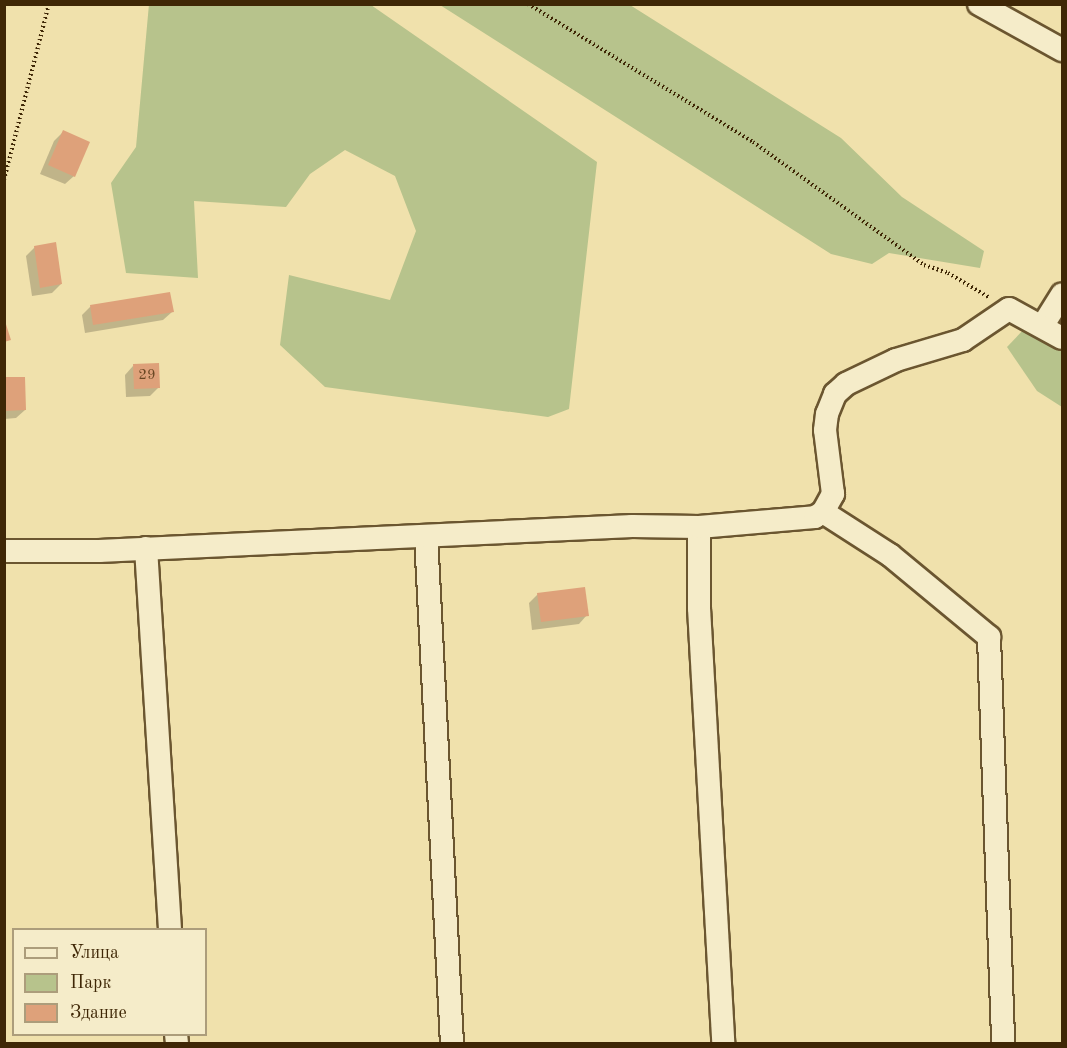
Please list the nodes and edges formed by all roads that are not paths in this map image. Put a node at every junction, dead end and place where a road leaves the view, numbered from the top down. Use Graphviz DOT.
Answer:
graph roads {
  1 [pos="980,4"];
  2 [pos="1062,50"];
  3 [pos="1062,294"];
  4 [pos="1043,325"];
  5 [pos="1062,338"];
  6 [pos="823,512"];
  7 [pos="699,527"];
  8 [pos="426,536"];
  9 [pos="146,548"];
  10 [pos="4,551"];
  11 [pos="170,928"];
  12 [pos="452,1044"];
  13 [pos="723,1044"];
  14 [pos="1003,1044"];
  1 -- 2 [label="street"];
  3 -- 4 [label="street"];
  4 -- 5 [label="street"];
  4 -- 6 [label="street"];
  6 -- 7 [label="street"];
  6 -- 14 [label="street"];
  7 -- 8 [label="street"];
  7 -- 13 [label="street"];
  8 -- 9 [label="street"];
  8 -- 12 [label="street"];
  9 -- 10 [label="street"];
  9 -- 11 [label="street"];
}
